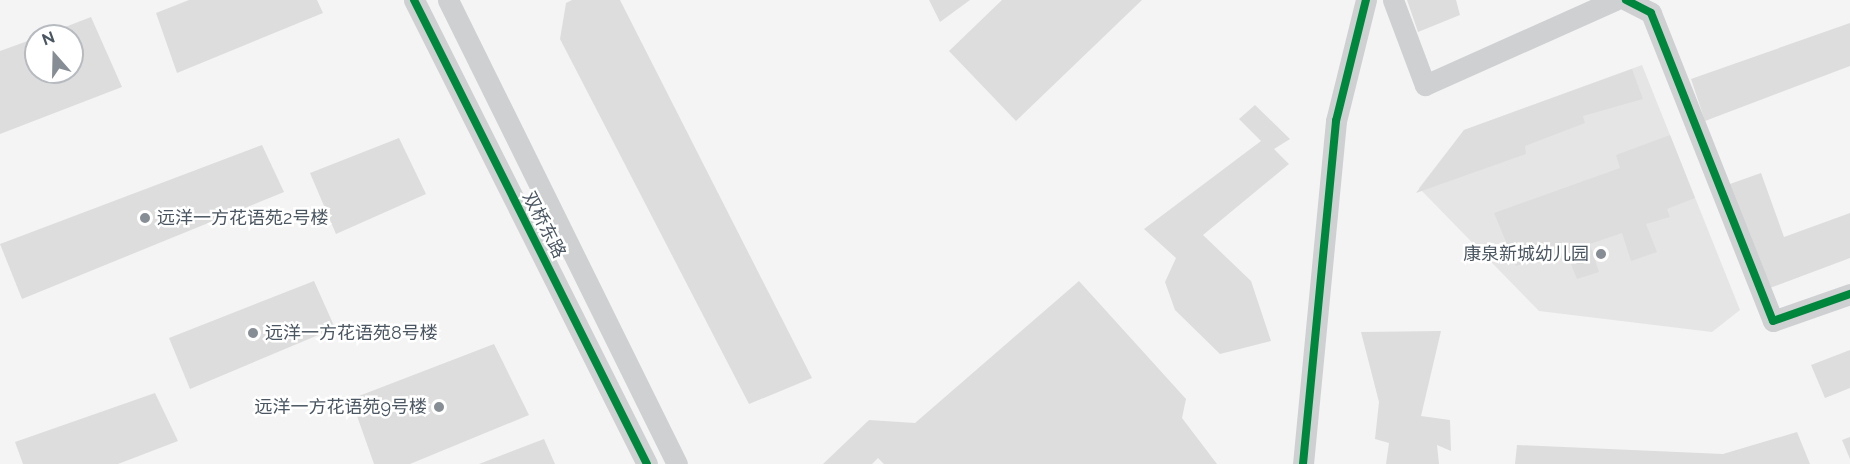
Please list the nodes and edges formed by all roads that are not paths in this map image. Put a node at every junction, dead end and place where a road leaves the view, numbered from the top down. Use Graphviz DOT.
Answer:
graph roads {
  1 [pos="448,0"];
  2 [pos="1366,0"];
  3 [pos="1393,0"];
  4 [pos="1615,0"];
  5 [pos="1626,0"];
  6 [pos="420,2"];
  7 [pos="1850,294"];
  8 [pos="647,464"];
  9 [pos="677,464"];
  10 [pos="1303,464"];
  1 -- 9 [label="street, 双桥东路"];
  2 -- 10 [label="street"];
  3 -- 4 [label="street"];
  5 -- 7 [label="street"];
  6 -- 8 [label="street, 双桥东路"];
}
